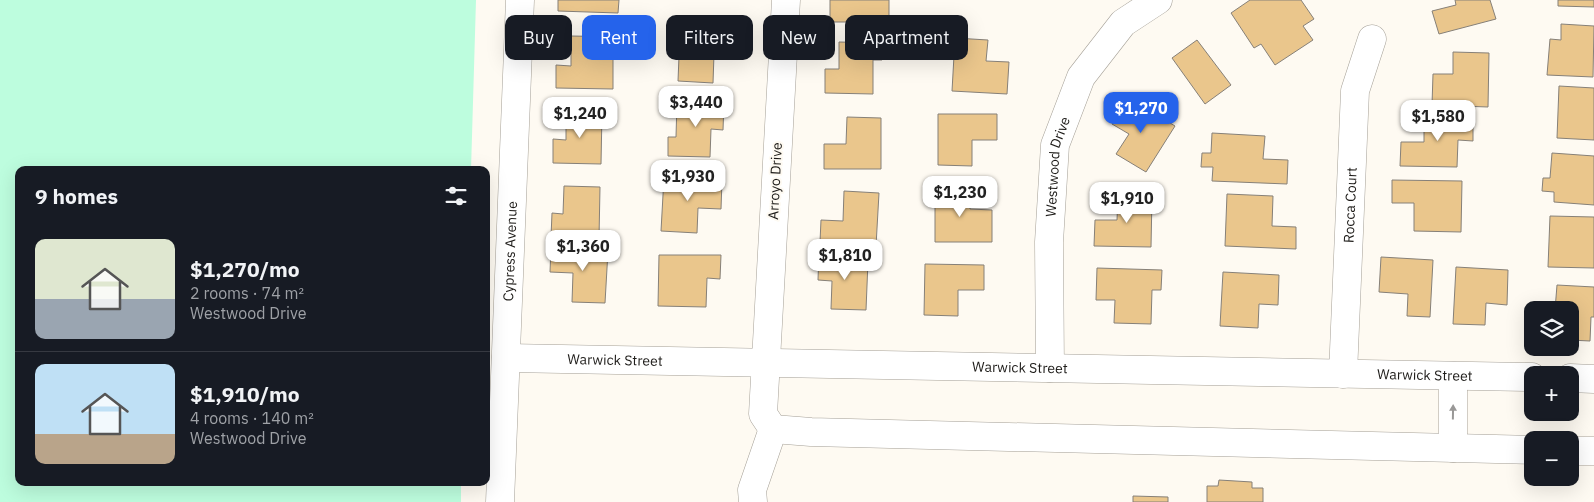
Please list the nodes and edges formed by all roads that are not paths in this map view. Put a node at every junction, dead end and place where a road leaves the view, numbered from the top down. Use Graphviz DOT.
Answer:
graph roads {
  1 [pos="520,0"];
  2 [pos="786,0"];
  3 [pos="1158,0"];
  4 [pos="1372,39"];
  5 [pos="506,358"];
  6 [pos="765,363"];
  7 [pos="1050,368"];
  8 [pos="1343,374"];
  9 [pos="1453,376"];
  10 [pos="1524,377"];
  11 [pos="1579,378"];
  12 [pos="1594,379"];
  13 [pos="774,429"];
  14 [pos="1453,448"];
  15 [pos="1524,450"];
  16 [pos="1579,451"];
  17 [pos="1594,451"];
  18 [pos="500,502"];
  19 [pos="753,502"];
  1 -- 5 [label="street, Cypress Avenue"];
  2 -- 6 [label="street, Arroyo Drive"];
  3 -- 7 [label="street, Westwood Drive"];
  4 -- 8 [label="street, Rocca Court"];
  5 -- 6 [label="street, Warwick Street"];
  5 -- 18 [label="street, Cypress Avenue"];
  6 -- 7 [label="street, Warwick Street"];
  6 -- 13 [label="street, Arroyo Drive"];
  7 -- 8 [label="street, Warwick Street"];
  8 -- 9 [label="street, Warwick Street"];
  9 -- 10 [label="street, Warwick Street"];
  14 -- 9 [label="street, one-way"];
  11 -- 12 [label="street"];
  13 -- 14 [label="street"];
  13 -- 19 [label="street"];
  14 -- 15 [label="street"];
  16 -- 17 [label="street"];
}
